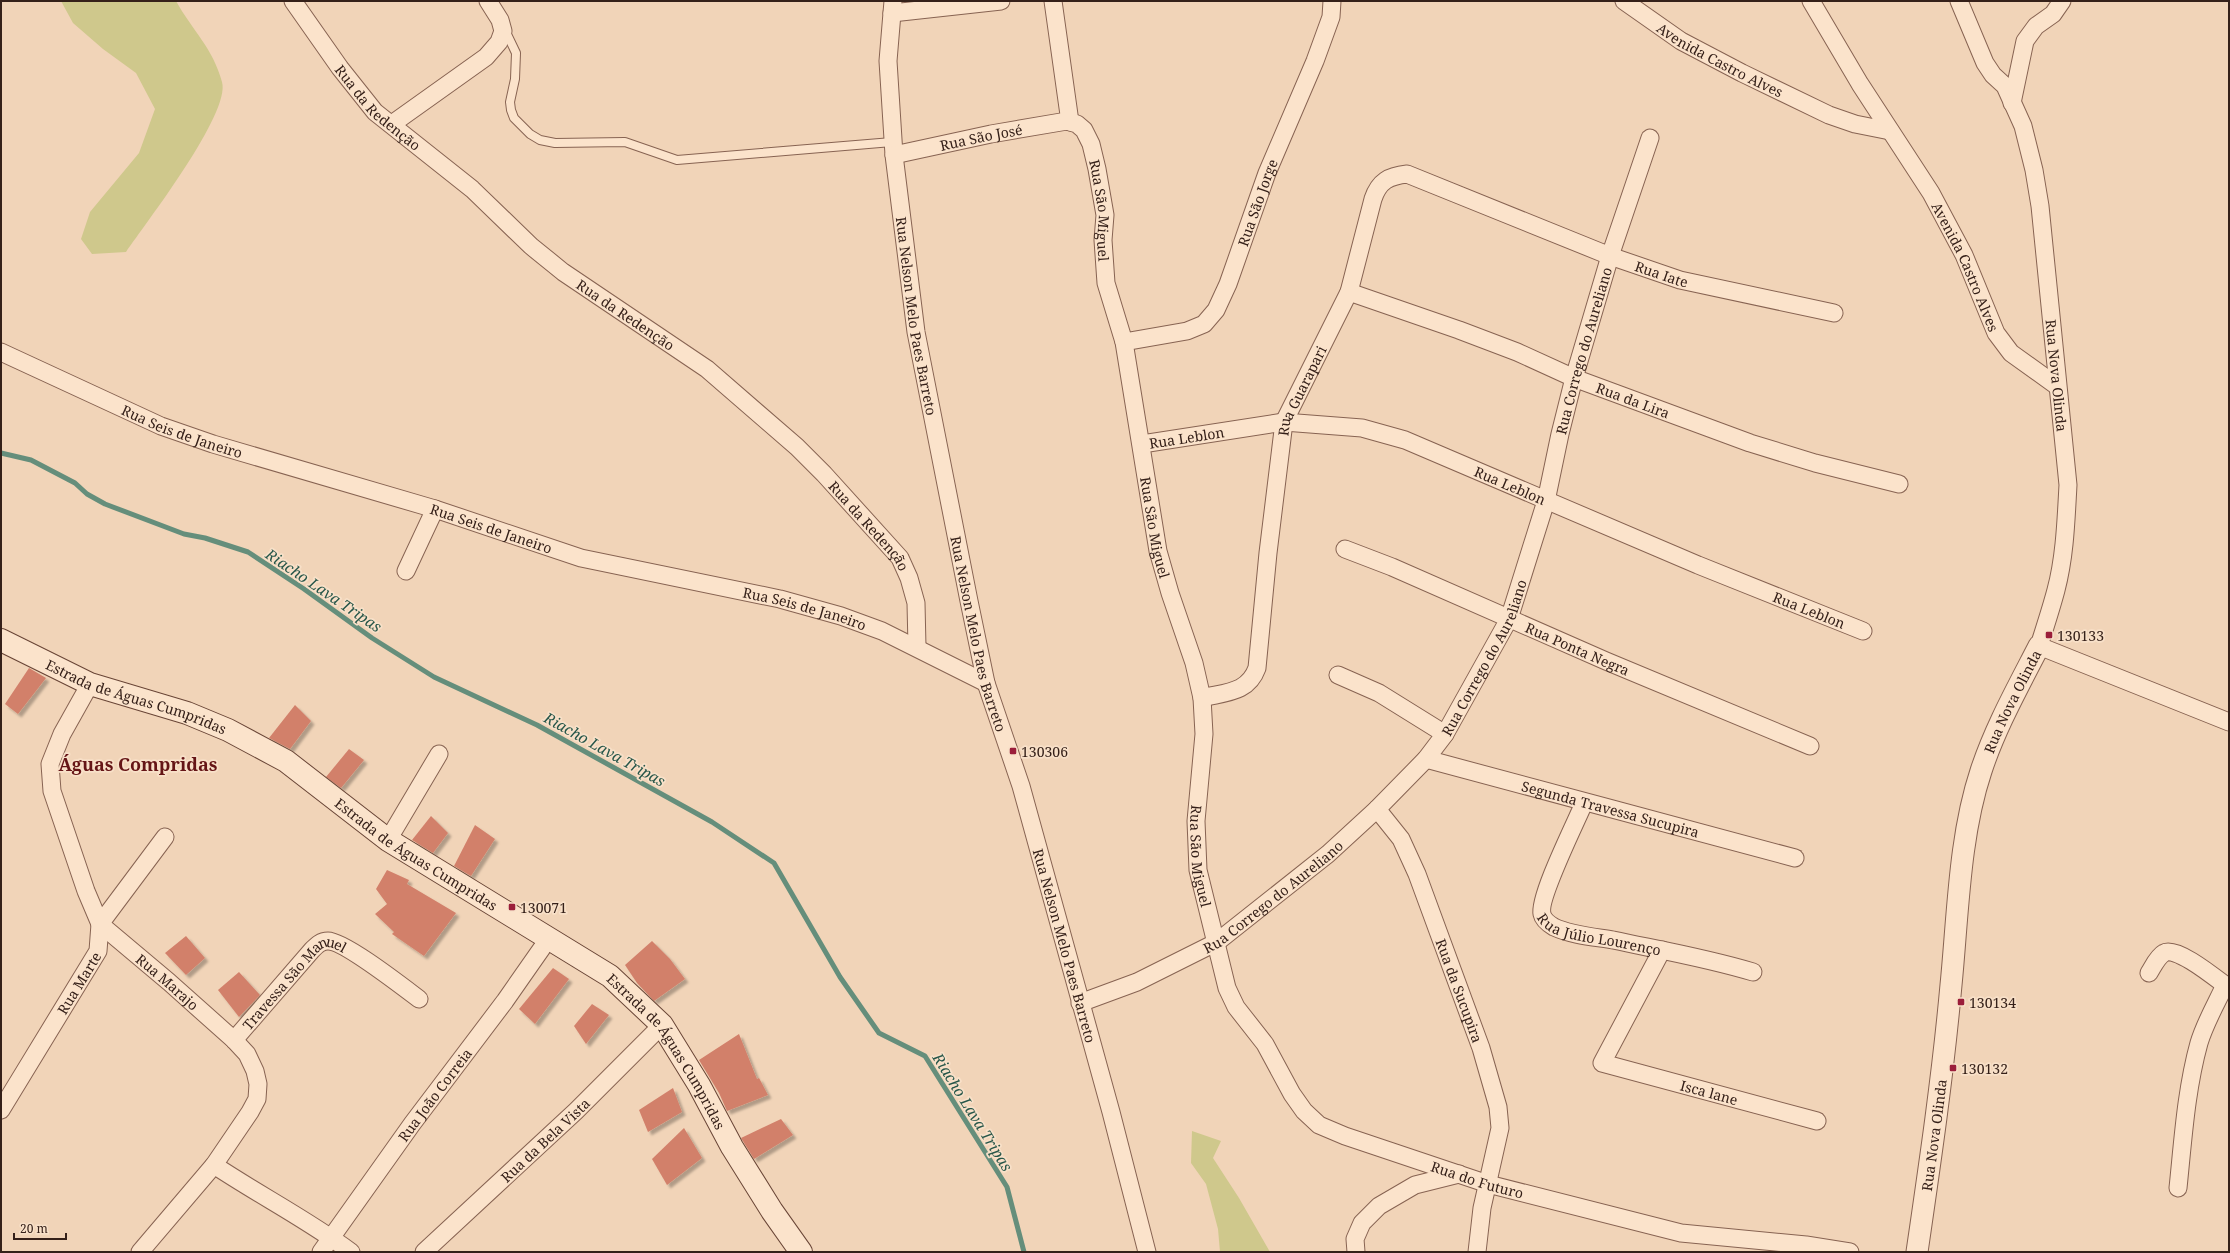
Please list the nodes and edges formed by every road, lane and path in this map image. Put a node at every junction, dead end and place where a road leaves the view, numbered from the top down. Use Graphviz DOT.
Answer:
graph roads {
  1 [pos="293,1"];
  2 [pos="488,1"];
  3 [pos="1001,1"];
  4 [pos="1053,1"];
  5 [pos="1332,1"];
  6 [pos="1624,1"];
  7 [pos="1811,1"];
  8 [pos="1959,1"];
  9 [pos="2062,1"];
  10 [pos="893,7"];
  11 [pos="500,20"];
  12 [pos="2012,103"];
  13 [pos="1070,122"];
  14 [pos="392,124"];
  15 [pos="1890,131"];
  16 [pos="1650,138"];
  17 [pos="893,149"];
  18 [pos="1407,174"];
  19 [pos="1610,256"];
  20 [pos="1349,292"];
  21 [pos="1834,313"];
  22 [pos="1124,342"];
  23 [pos="1,352"];
  24 [pos="1574,378"];
  25 [pos="2057,386"];
  26 [pos="1284,422"];
  27 [pos="1142,444"];
  28 [pos="1899,484"];
  29 [pos="1546,501"];
  30 [pos="435,509"];
  31 [pos="1346,549"];
  32 [pos="406,571"];
  33 [pos="1509,619"];
  34 [pos="1863,631"];
  35 [pos="1,640"];
  36 [pos="2039,646"];
  37 [pos="917,647"];
  38 [pos="1338,675"];
  39 [pos="986,683"];
  40 [pos="90,684"];
  41 [pos="1202,698"];
  42 [pos="2229,722"];
  43 [pos="1445,734"];
  44 [pos="1810,746"];
  45 [pos="439,754"];
  46 [pos="1426,759"];
  47 [pos="1584,803"];
  48 [pos="1377,809"];
  49 [pos="165,837"];
  50 [pos="388,840"];
  51 [pos="1795,858"];
  52 [pos="100,924"];
  53 [pos="549,938"];
  54 [pos="1217,942"];
  55 [pos="1662,950"];
  56 [pos="1753,972"];
  57 [pos="2149,973"];
  58 [pos="2227,986"];
  59 [pos="419,999"];
  60 [pos="1080,1003"];
  61 [pos="662,1025"];
  62 [pos="234,1040"];
  63 [pos="1,1110"];
  64 [pos="1817,1121"];
  65 [pos="214,1165"];
  66 [pos="1460,1174"];
  67 [pos="1488,1184"];
  68 [pos="2178,1188"];
  69 [pos="332,1238"];
  70 [pos="796,1250"];
  71 [pos="140,1252"];
  72 [pos="321,1252"];
  73 [pos="351,1252"];
  74 [pos="424,1252"];
  75 [pos="1146,1252"];
  76 [pos="1356,1252"];
  77 [pos="1477,1252"];
  78 [pos="1850,1252"];
  79 [pos="1917,1252"];
  1 -- 14 [label="street, Rua da Redenção"];
  2 -- 11 [label="street"];
  3 -- 10 [label="street"];
  4 -- 13 [label="street"];
  5 -- 22 [label="street, Rua São Jorge"];
  6 -- 15 [label="street, Avenida Castro Alves"];
  7 -- 15 [label="street, Avenida Castro Alves"];
  8 -- 12 [label="street, Rua Nova Olinda"];
  9 -- 12 [label="street"];
  10 -- 17 [label="street, Rua Nelson Melo Paes Barreto"];
  11 -- 14 [label="street"];
  11 -- 17 [label="lane"];
  12 -- 25 [label="street, Rua Nova Olinda"];
  13 -- 17 [label="street, Rua São José"];
  13 -- 22 [label="street, Rua São Miguel"];
  14 -- 37 [label="street, Rua da Redenção"];
  15 -- 25 [label="street, Avenida Castro Alves"];
  16 -- 19 [label="street, Rua Corrego do Aureliano"];
  17 -- 39 [label="street, Rua Nelson Melo Paes Barreto"];
  18 -- 19 [label="street, Rua Iate"];
  18 -- 20 [label="street, Rua Guarapari"];
  19 -- 21 [label="street, Rua Iate"];
  19 -- 24 [label="street, Rua Corrego do Aureliano"];
  20 -- 24 [label="street, Rua da Lira"];
  20 -- 26 [label="street, Rua Guarapari"];
  22 -- 27 [label="street, Rua São Miguel"];
  23 -- 30 [label="street, Rua Seis de Janeiro"];
  24 -- 28 [label="street, Rua da Lira"];
  24 -- 29 [label="street, Rua Corrego do Aureliano"];
  25 -- 36 [label="street, Rua Nova Olinda"];
  26 -- 27 [label="street, Rua Leblon"];
  26 -- 29 [label="street, Rua Leblon"];
  26 -- 41 [label="street, Rua Guarapari"];
  27 -- 41 [label="street, Rua São Miguel"];
  29 -- 33 [label="street, Rua Corrego do Aureliano"];
  29 -- 34 [label="street, Rua Leblon"];
  30 -- 32 [label="street"];
  30 -- 37 [label="street, Rua Seis de Janeiro"];
  31 -- 33 [label="street, Rua Ponta Negra"];
  33 -- 43 [label="street, Rua Corrego do Aureliano"];
  33 -- 44 [label="street, Rua Ponta Negra"];
  35 -- 40 [label="main road, Estrada de Águas Cumpridas"];
  36 -- 42 [label="street"];
  36 -- 79 [label="street, Rua Nova Olinda"];
  37 -- 39 [label="street, Rua Seis de Janeiro"];
  38 -- 43 [label="street"];
  39 -- 60 [label="street, Rua Nelson Melo Paes Barreto"];
  40 -- 50 [label="main road, Estrada de Águas Cumpridas"];
  40 -- 52 [label="street, Rua Marajo"];
  41 -- 54 [label="street, Rua São Miguel"];
  43 -- 46 [label="street, Rua Corrego do Aureliano"];
  45 -- 50 [label="street"];
  46 -- 47 [label="street, Segunda Travessa Sucupira"];
  46 -- 48 [label="street, Rua Corrego do Aureliano"];
  47 -- 51 [label="street, Segunda Travessa Sucupira"];
  47 -- 55 [label="street, Rua Júlio Lourenço"];
  48 -- 54 [label="street, Rua Corrego do Aureliano"];
  48 -- 67 [label="street, Rua da Sucupira"];
  49 -- 52 [label="street"];
  50 -- 53 [label="main road, Estrada de Águas Cumpridas"];
  52 -- 62 [label="street, Rua Marajo"];
  52 -- 63 [label="street, Rua Marte"];
  53 -- 61 [label="main road, Estrada de Águas Cumpridas"];
  53 -- 69 [label="street, Rua João Correia"];
  54 -- 60 [label="street, Rua Corrego do Aureliano"];
  54 -- 66 [label="street, Rua do Futuro"];
  55 -- 56 [label="street, Rua Júlio Lourenço"];
  55 -- 64 [label="street, Isca lane"];
  57 -- 58 [label="street"];
  58 -- 68 [label="street"];
  59 -- 62 [label="street, Travessa São Manuel"];
  60 -- 75 [label="street, Rua Nelson Melo Paes Barreto"];
  61 -- 70 [label="main road, Estrada de Águas Cumpridas"];
  61 -- 74 [label="street, Rua da Bela Vista"];
  62 -- 65 [label="street, Rua Marajo"];
  65 -- 69 [label="street"];
  65 -- 71 [label="street, Rua Marajo"];
  66 -- 67 [label="street, Rua do Futuro"];
  66 -- 76 [label="street"];
  67 -- 77 [label="street, Rua da Sucupira"];
  67 -- 78 [label="street, Rua do Futuro"];
  69 -- 72 [label="street, Rua João Correia"];
  69 -- 73 [label="street"];
}
